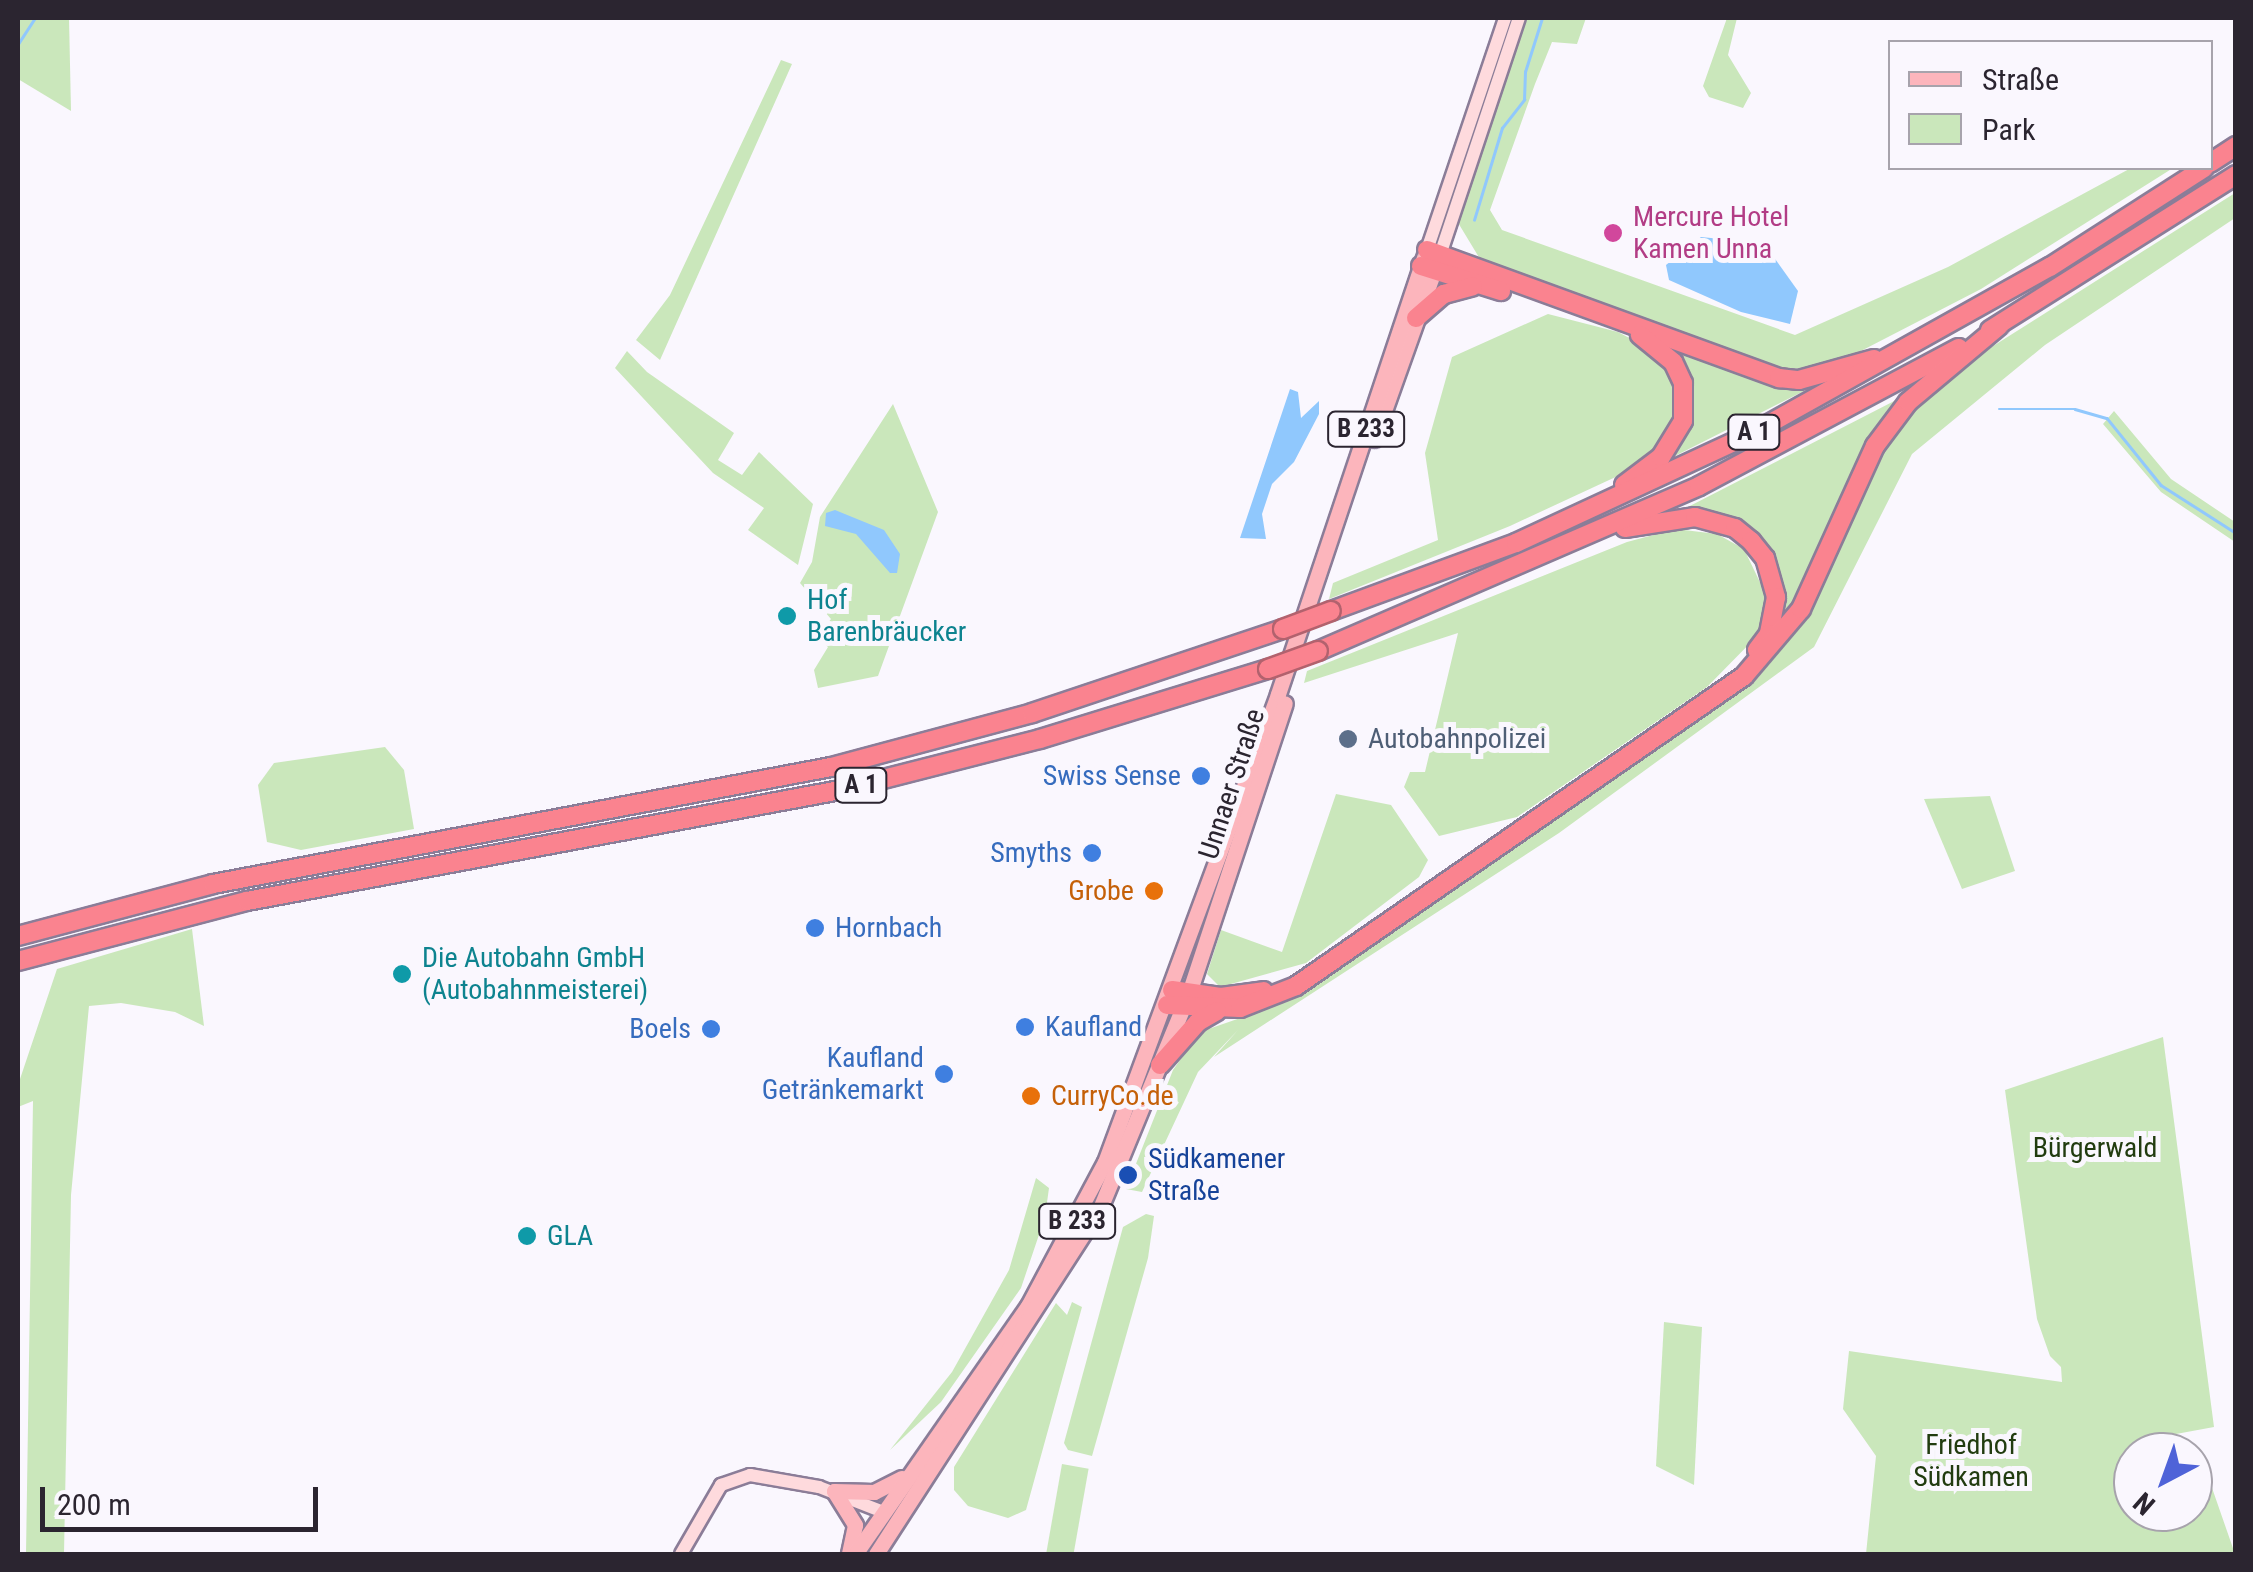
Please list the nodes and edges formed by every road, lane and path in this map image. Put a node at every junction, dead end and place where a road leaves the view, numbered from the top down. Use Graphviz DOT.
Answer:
graph roads {
  1 [pos="1505,18"];
  2 [pos="1519,18"];
  3 [pos="2236,146"];
  4 [pos="2213,161"];
  5 [pos="2201,170"];
  6 [pos="2236,175"];
  7 [pos="1430,260"];
  8 [pos="1484,286"];
  9 [pos="1416,318"];
  10 [pos="1999,326"];
  11 [pos="1918,345"];
  12 [pos="1587,512"];
  13 [pos="1596,534"];
  14 [pos="25,934"];
  15 [pos="24,958"];
  16 [pos="1178,999"];
  17 [pos="1217,1010"];
  18 [pos="1160,1065"];
  19 [pos="906,1476"];
  20 [pos="834,1491"];
  21 [pos="882,1511"];
  22 [pos="898,1522"];
  23 [pos="681,1554"];
  24 [pos="852,1554"];
  25 [pos="876,1554"];
  1 -- 7 [label="main road, Unnaer Straße"];
  2 -- 7 [label="main road, Unnaer Straße"];
  3 -- 4 [label="highway"];
  5 -- 11 [label="highway, A 1"];
  6 -- 10 [label="highway, A 1"];
  7 -- 8 [label="highway"];
  7 -- 9 [label="main road, Unnaer Straße / B 233"];
  7 -- 11 [label="highway"];
  7 -- 16 [label="main road, Unnaer Straße / B 233"];
  8 -- 9 [label="highway"];
  8 -- 12 [label="highway"];
  9 -- 16 [label="main road, Unnaer Straße / B 233"];
  10 -- 13 [label="highway, A 1"];
  10 -- 17 [label="highway"];
  11 -- 12 [label="highway, A 1"];
  12 -- 14 [label="highway, A 1, bridge"];
  13 -- 15 [label="highway, A 1, bridge"];
  13 -- 16 [label="highway"];
  16 -- 17 [label="highway"];
  16 -- 18 [label="main road, Unnaer Straße / B 233"];
  16 -- 19 [label="main road, Unnaer Straße / B 233"];
  17 -- 18 [label="highway"];
  18 -- 22 [label="main road, Unnaer Straße / B 233"];
  19 -- 20 [label="main road"];
  19 -- 21 [label="main road, Unnaer Straße / B 233"];
  20 -- 21 [label="main road"];
  20 -- 23 [label="main road"];
  20 -- 24 [label="main road"];
  21 -- 22 [label="main road"];
  21 -- 24 [label="main road, Unnaer Straße / B 233"];
  22 -- 25 [label="main road, Unnaer Straße / B 233"];
}
